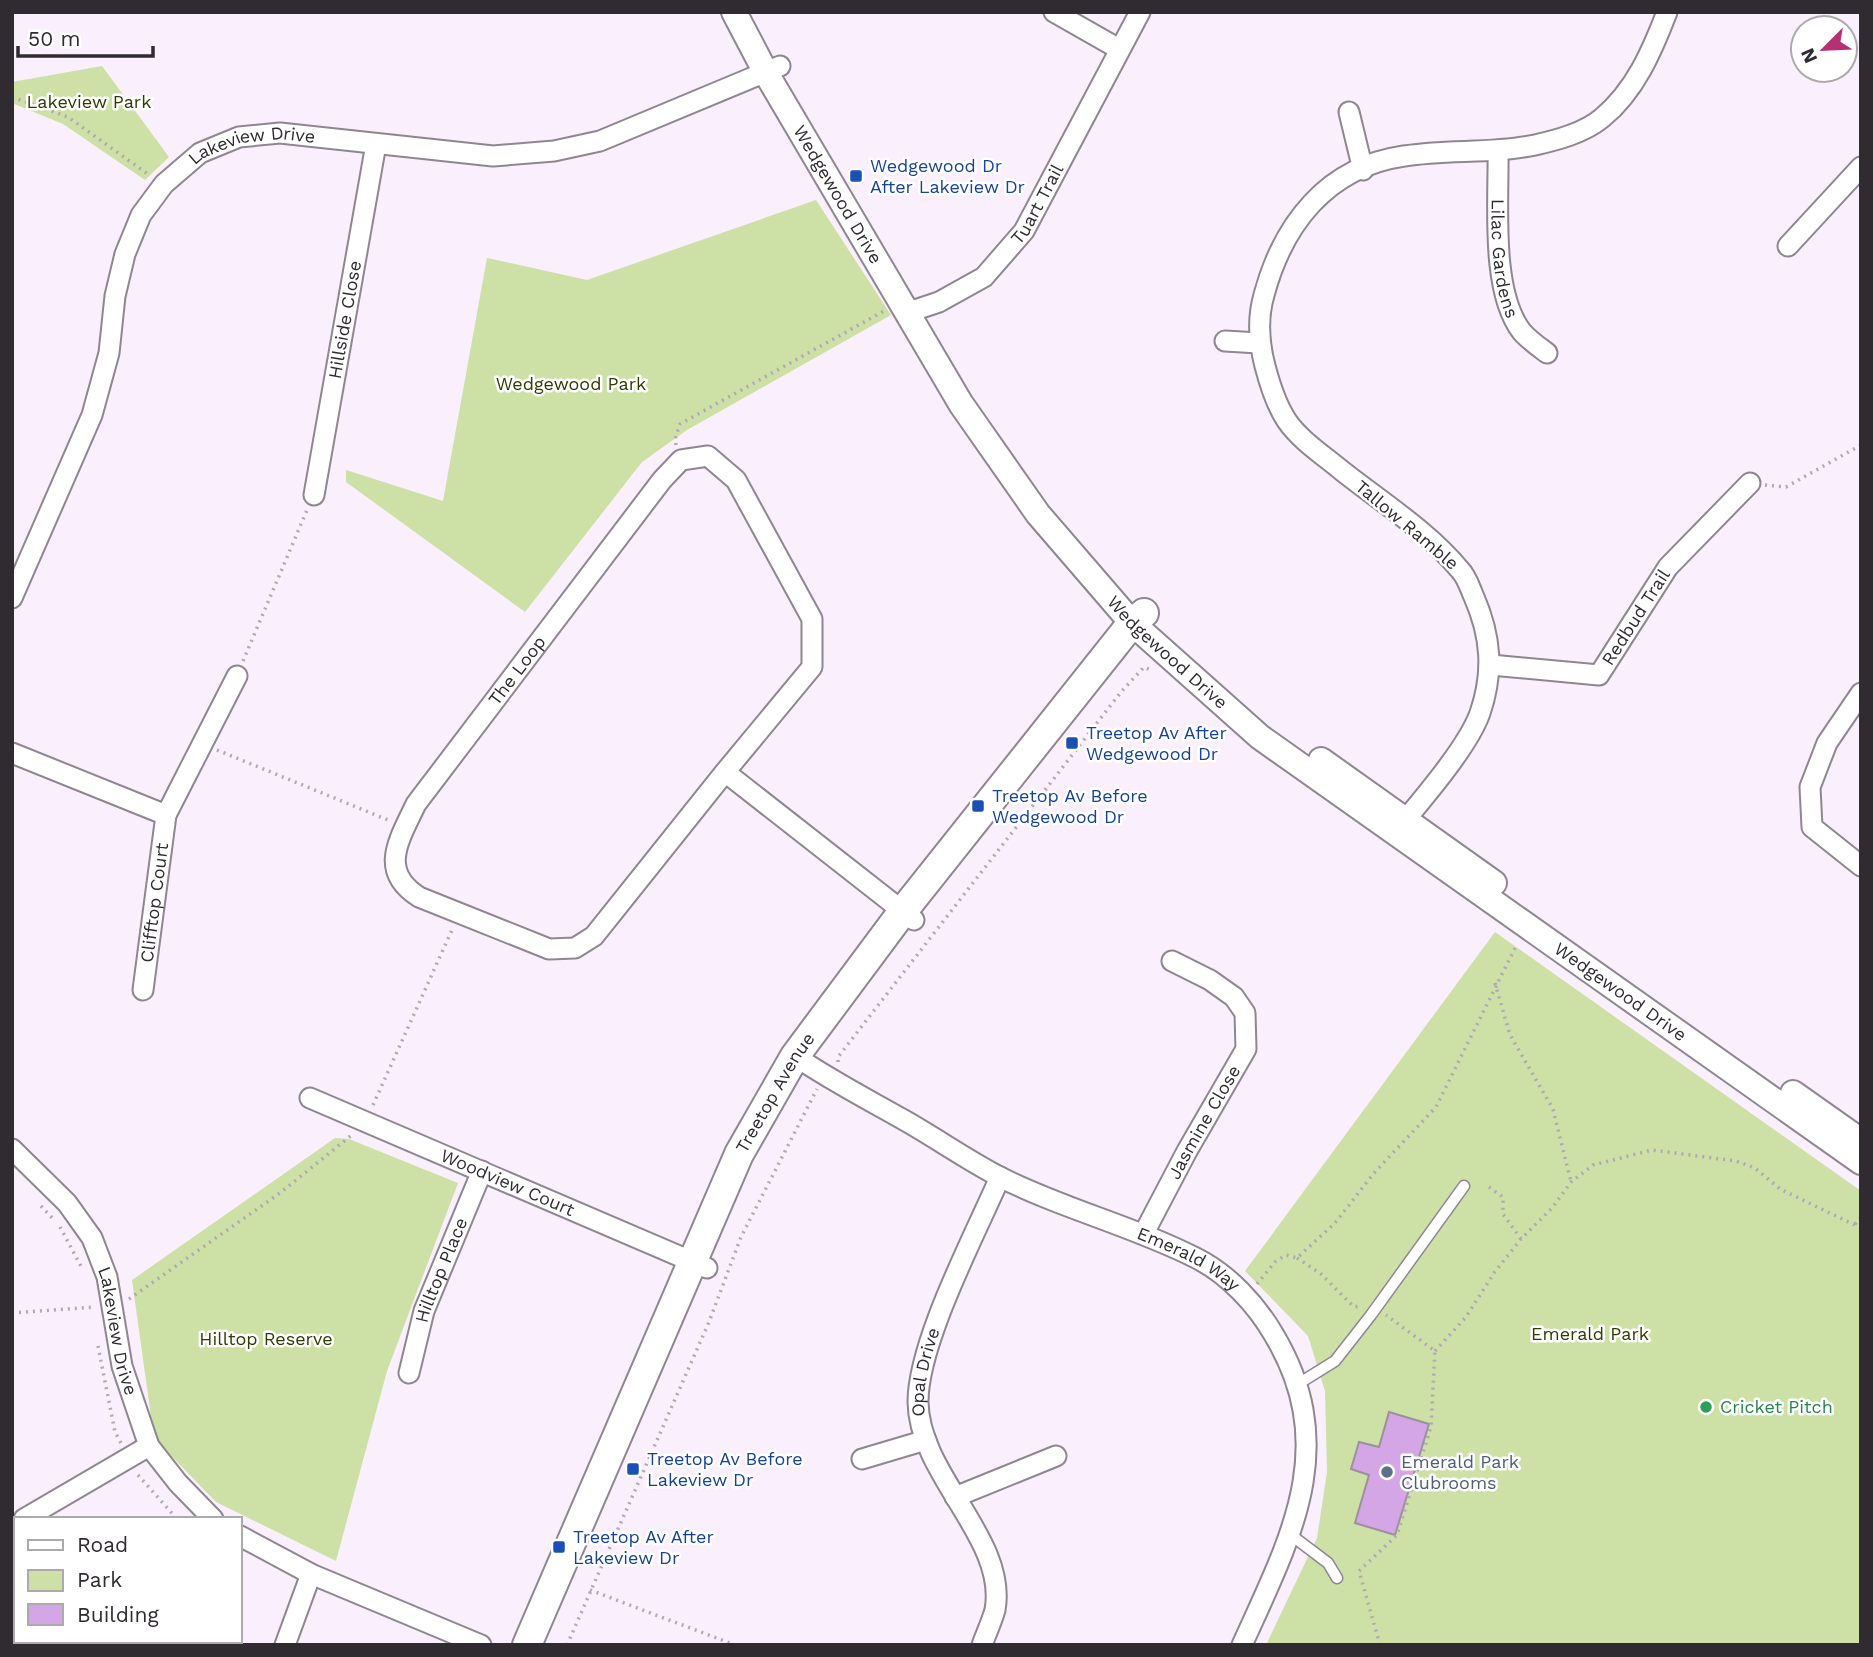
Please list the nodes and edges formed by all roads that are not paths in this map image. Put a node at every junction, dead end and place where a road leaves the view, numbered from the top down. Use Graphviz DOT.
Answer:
graph roads {
  1 [pos="734,12"];
  2 [pos="751,12"];
  3 [pos="1055,12"];
  4 [pos="1140,12"];
  5 [pos="1667,12"];
  6 [pos="1119,49"];
  7 [pos="773,70"];
  8 [pos="1349,111"];
  9 [pos="376,144"];
  10 [pos="1498,151"];
  11 [pos="1861,166"];
  12 [pos="1363,170"];
  13 [pos="1788,246"];
  14 [pos="906,310"];
  15 [pos="1224,341"];
  16 [pos="1259,343"];
  17 [pos="1547,354"];
  18 [pos="1750,483"];
  19 [pos="314,495"];
  20 [pos="12,598"];
  21 [pos="1144,624"];
  22 [pos="1491,665"];
  23 [pos="237,676"];
  24 [pos="1861,693"];
  25 [pos="12,753"];
  26 [pos="725,772"];
  27 [pos="166,815"];
  28 [pos="1399,827"];
  29 [pos="1861,866"];
  30 [pos="909,916"];
  31 [pos="1172,961"];
  32 [pos="143,990"];
  33 [pos="808,1066"];
  34 [pos="310,1098"];
  35 [pos="1855,1143"];
  36 [pos="12,1149"];
  37 [pos="482,1171"];
  38 [pos="1000,1177"];
  39 [pos="1464,1186"];
  40 [pos="1144,1233"];
  41 [pos="699,1265"];
  42 [pos="409,1373"];
  43 [pos="1298,1384"];
  44 [pos="926,1440"];
  45 [pos="149,1446"];
  46 [pos="1056,1456"];
  47 [pos="862,1459"];
  48 [pos="955,1497"];
  49 [pos="27,1517"];
  50 [pos="211,1517"];
  51 [pos="1291,1535"];
  52 [pos="242,1537"];
  53 [pos="310,1574"];
  54 [pos="1337,1578"];
  55 [pos="285,1645"];
  56 [pos="481,1645"];
  57 [pos="527,1645"];
  58 [pos="544,1645"];
  59 [pos="982,1645"];
  60 [pos="1242,1645"];
  1 -- 7 [label="street, Wedgewood Drive"];
  2 -- 7 [label="street, Wedgewood Drive"];
  3 -- 6 [label="street"];
  4 -- 6 [label="street, Tuart Trail"];
  5 -- 10 [label="street, Tallow Ramble"];
  6 -- 14 [label="street, Tuart Trail"];
  7 -- 9 [label="street, Lakeview Drive"];
  7 -- 14 [label="street, Wedgewood Drive"];
  8 -- 12 [label="street"];
  9 -- 19 [label="street, Hillside Close"];
  9 -- 20 [label="street, Lakeview Drive"];
  10 -- 12 [label="street, Tallow Ramble"];
  10 -- 17 [label="street, Lilac Gardens"];
  11 -- 13 [label="street"];
  12 -- 16 [label="street, Tallow Ramble"];
  14 -- 21 [label="street, Wedgewood Drive"];
  15 -- 16 [label="street"];
  16 -- 22 [label="street, Tallow Ramble"];
  18 -- 22 [label="street, Redbud Trail"];
  21 -- 28 [label="street, Wedgewood Drive"];
  21 -- 30 [label="main road, Treetop Avenue"];
  22 -- 28 [label="street, Tallow Ramble"];
  23 -- 27 [label="street, Clifftop Court"];
  24 -- 29 [label="street"];
  25 -- 27 [label="street"];
  26 -- 26 [label="street, The Loop"];
  26 -- 30 [label="street"];
  27 -- 32 [label="street, Clifftop Court"];
  28 -- 35 [label="street, Wedgewood Drive"];
  28 -- 35 [label="street, Wedgewood Drive"];
  30 -- 33 [label="main road, Treetop Avenue"];
  31 -- 40 [label="street, Jasmine Close"];
  33 -- 38 [label="street, Emerald Way"];
  33 -- 41 [label="main road, Treetop Avenue"];
  34 -- 37 [label="street, Woodview Court"];
  36 -- 45 [label="street, Lakeview Drive"];
  37 -- 41 [label="street, Woodview Court"];
  37 -- 42 [label="street, Hilltop Place"];
  38 -- 40 [label="street, Emerald Way"];
  38 -- 44 [label="street, Opal Drive"];
  39 -- 43 [label="lane"];
  40 -- 43 [label="street, Emerald Way"];
  41 -- 57 [label="main road, Treetop Avenue"];
  41 -- 58 [label="main road, Treetop Avenue"];
  43 -- 51 [label="street, Emerald Way"];
  44 -- 47 [label="street"];
  44 -- 48 [label="street, Opal Drive"];
  45 -- 49 [label="street"];
  45 -- 50 [label="street, Lakeview Drive"];
  46 -- 48 [label="street"];
  48 -- 59 [label="street, Opal Drive"];
  51 -- 54 [label="lane"];
  51 -- 60 [label="street, Emerald Way"];
  52 -- 53 [label="street"];
  53 -- 55 [label="street"];
  53 -- 56 [label="street"];
}
